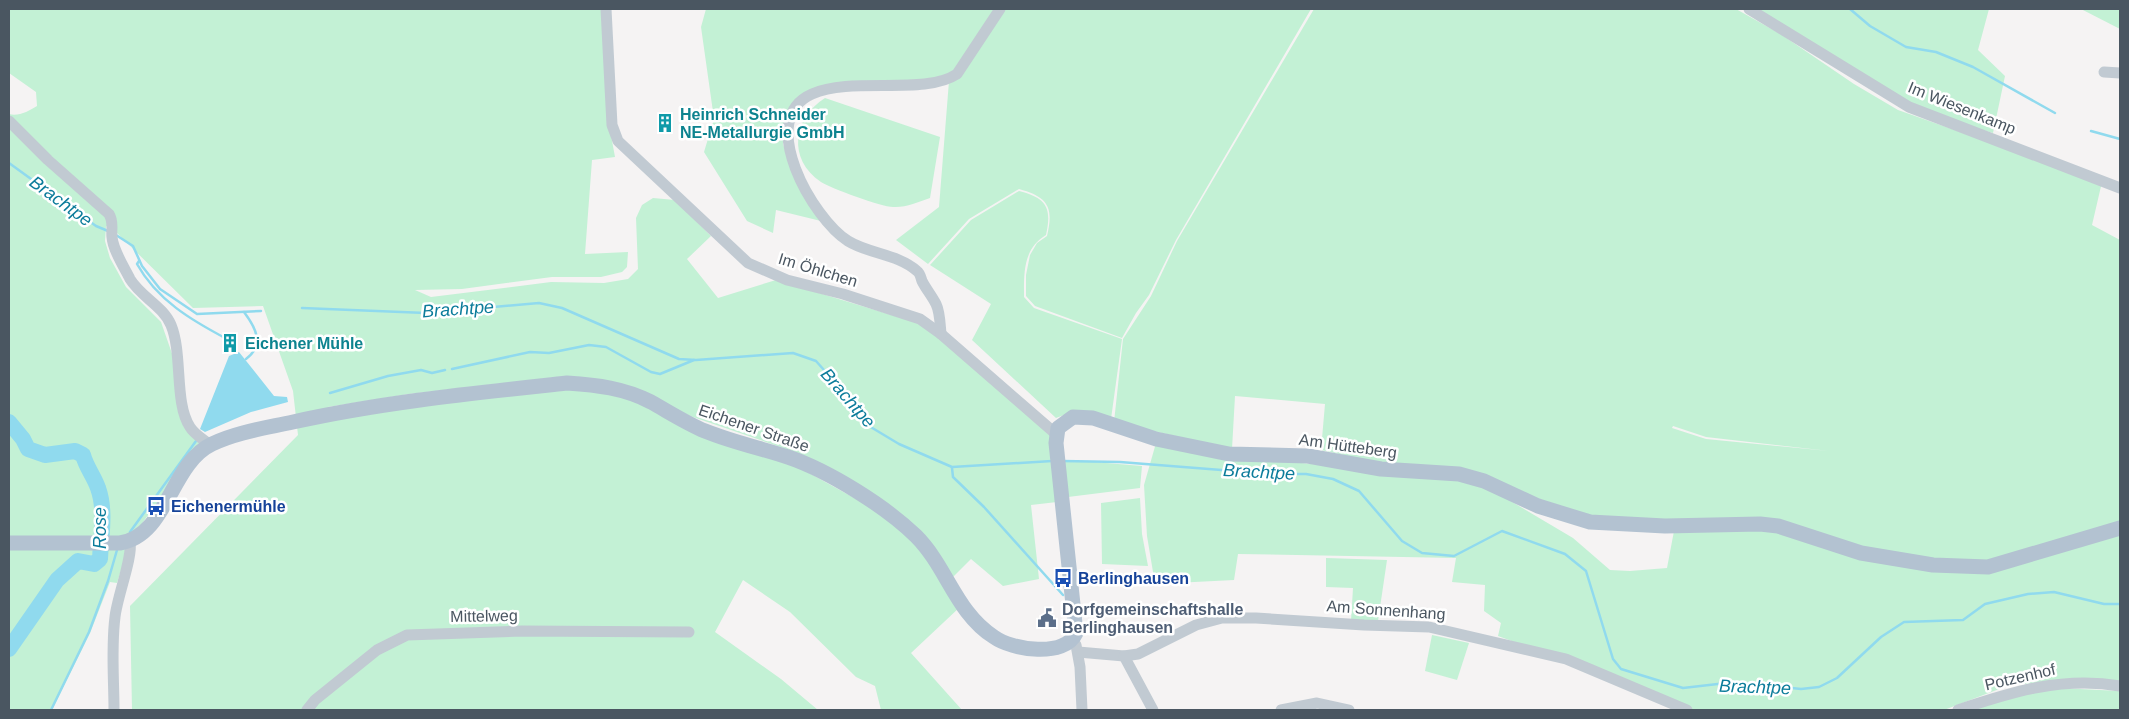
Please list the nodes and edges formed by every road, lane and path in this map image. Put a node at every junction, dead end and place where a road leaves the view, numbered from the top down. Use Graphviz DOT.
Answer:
graph roads {
  1 [pos="606,9"];
  2 [pos="1000,9"];
  3 [pos="1749,9"];
  4 [pos="2104,72"];
  5 [pos="2120,73"];
  6 [pos="9,121"];
  7 [pos="2120,188"];
  8 [pos="941,334"];
  9 [pos="1056,440"];
  10 [pos="210,445"];
  11 [pos="2120,528"];
  12 [pos="130,542"];
  13 [pos="9,543"];
  14 [pos="689,632"];
  15 [pos="1076,645"];
  16 [pos="1124,656"];
  17 [pos="2120,686"];
  18 [pos="114,710"];
  19 [pos="307,710"];
  20 [pos="1082,710"];
  21 [pos="1152,710"];
  22 [pos="1281,710"];
  23 [pos="1348,710"];
  24 [pos="1688,710"];
  25 [pos="1958,710"];
  1 -- 8 [label="street, Im Öhlchen"];
  2 -- 8 [label="street"];
  3 -- 7 [label="street, Im Wiesenkamp"];
  4 -- 5 [label="street"];
  6 -- 10 [label="street"];
  8 -- 9 [label="street, Im Öhlchen"];
  9 -- 11 [label="main road, Am Hütteberg"];
  9 -- 15 [label="main road"];
  10 -- 12 [label="main road"];
  10 -- 15 [label="main road, Eichener Straße"];
  12 -- 13 [label="main road"];
  12 -- 18 [label="street"];
  14 -- 19 [label="street, Mittelweg"];
  15 -- 16 [label="street, Am Sonnenhang"];
  15 -- 20 [label="street"];
  16 -- 21 [label="street"];
  16 -- 24 [label="street, Am Sonnenhang"];
  17 -- 25 [label="street, Potzenhof"];
  22 -- 23 [label="street"];
}
